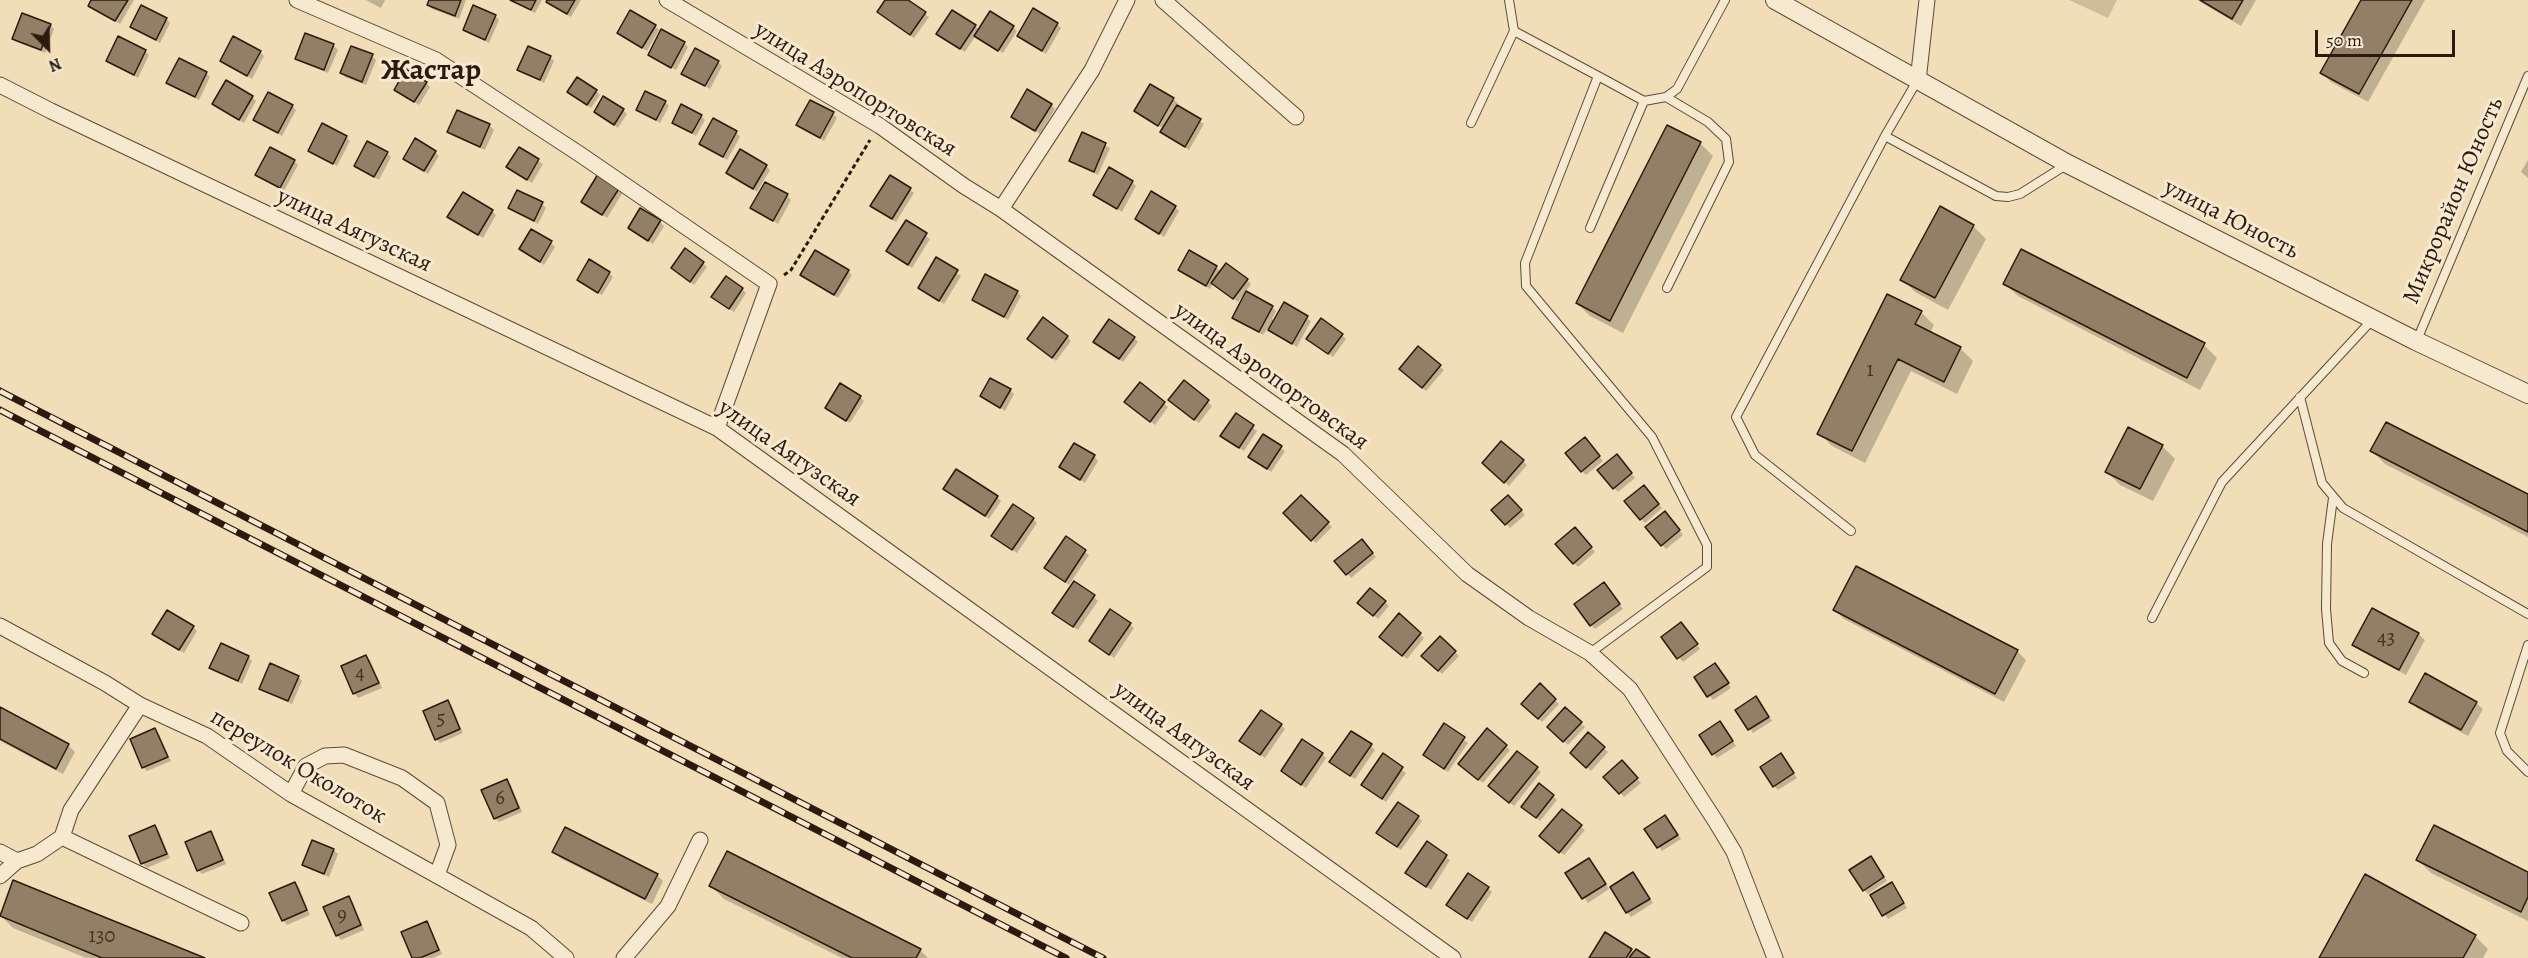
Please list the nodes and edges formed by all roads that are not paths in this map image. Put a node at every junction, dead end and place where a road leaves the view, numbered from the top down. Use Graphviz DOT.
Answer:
graph roads {
  1 [pos="297,0"];
  2 [pos="667,0"];
  3 [pos="1127,0"];
  4 [pos="1163,0"];
  5 [pos="1509,0"];
  6 [pos="1725,0"];
  7 [pos="1775,0"];
  8 [pos="1927,0"];
  9 [pos="1514,31"];
  10 [pos="1598,76"];
  11 [pos="2528,76"];
  12 [pos="1918,81"];
  13 [pos="0,85"];
  14 [pos="1666,97"];
  15 [pos="1644,101"];
  16 [pos="1296,117"];
  17 [pos="1471,123"];
  18 [pos="1885,136"];
  19 [pos="2068,165"];
  20 [pos="1001,208"];
  21 [pos="1590,228"];
  22 [pos="1666,288"];
  23 [pos="2373,319"];
  24 [pos="2416,341"];
  25 [pos="2528,394"];
  26 [pos="2300,397"];
  27 [pos="717,428"];
  28 [pos="2333,498"];
  29 [pos="1851,531"];
  30 [pos="2528,614"];
  31 [pos="2152,618"];
  32 [pos="0,626"];
  33 [pos="2528,645"];
  34 [pos="1590,653"];
  35 [pos="2364,674"];
  36 [pos="140,705"];
  37 [pos="2528,772"];
  38 [pos="291,794"];
  39 [pos="63,837"];
  40 [pos="700,840"];
  41 [pos="0,852"];
  42 [pos="16,861"];
  43 [pos="437,875"];
  44 [pos="0,876"];
  45 [pos="242,923"];
  46 [pos="566,958"];
  47 [pos="624,958"];
  48 [pos="1453,958"];
  49 [pos="1775,958"];
  1 -- 27 [label="street"];
  2 -- 20 [label="street, улица Аэропортовская"];
  3 -- 20 [label="street"];
  4 -- 16 [label="street"];
  5 -- 9 [label="lane"];
  6 -- 14 [label="lane"];
  7 -- 12 [label="street, улица Юность"];
  8 -- 12 [label="street"];
  9 -- 10 [label="lane"];
  9 -- 17 [label="lane"];
  10 -- 15 [label="lane"];
  10 -- 34 [label="lane"];
  11 -- 24 [label="lane, Микрорайон Юность"];
  12 -- 18 [label="lane"];
  12 -- 19 [label="street, улица Юность"];
  13 -- 27 [label="street, улица Аягузская"];
  14 -- 15 [label="lane"];
  14 -- 22 [label="lane"];
  15 -- 21 [label="lane"];
  18 -- 19 [label="lane"];
  18 -- 29 [label="lane"];
  19 -- 23 [label="street, улица Юность"];
  20 -- 34 [label="street, улица Аэропортовская"];
  23 -- 24 [label="street, улица Юность"];
  23 -- 26 [label="lane"];
  24 -- 25 [label="street, улица Юность"];
  26 -- 28 [label="lane"];
  26 -- 31 [label="lane"];
  27 -- 48 [label="street, улица Аягузская"];
  28 -- 30 [label="lane"];
  28 -- 35 [label="lane"];
  32 -- 36 [label="street, переулок Околоток"];
  33 -- 37 [label="lane"];
  34 -- 49 [label="street, улица Аэропортовская"];
  36 -- 38 [label="street, переулок Околоток"];
  36 -- 39 [label="street"];
  38 -- 43 [label="street, переулок Околоток"];
  38 -- 43 [label="street"];
  39 -- 42 [label="street"];
  39 -- 45 [label="street"];
  40 -- 47 [label="street"];
  41 -- 42 [label="street"];
  42 -- 44 [label="street"];
  43 -- 46 [label="street, переулок Околоток"];
}
